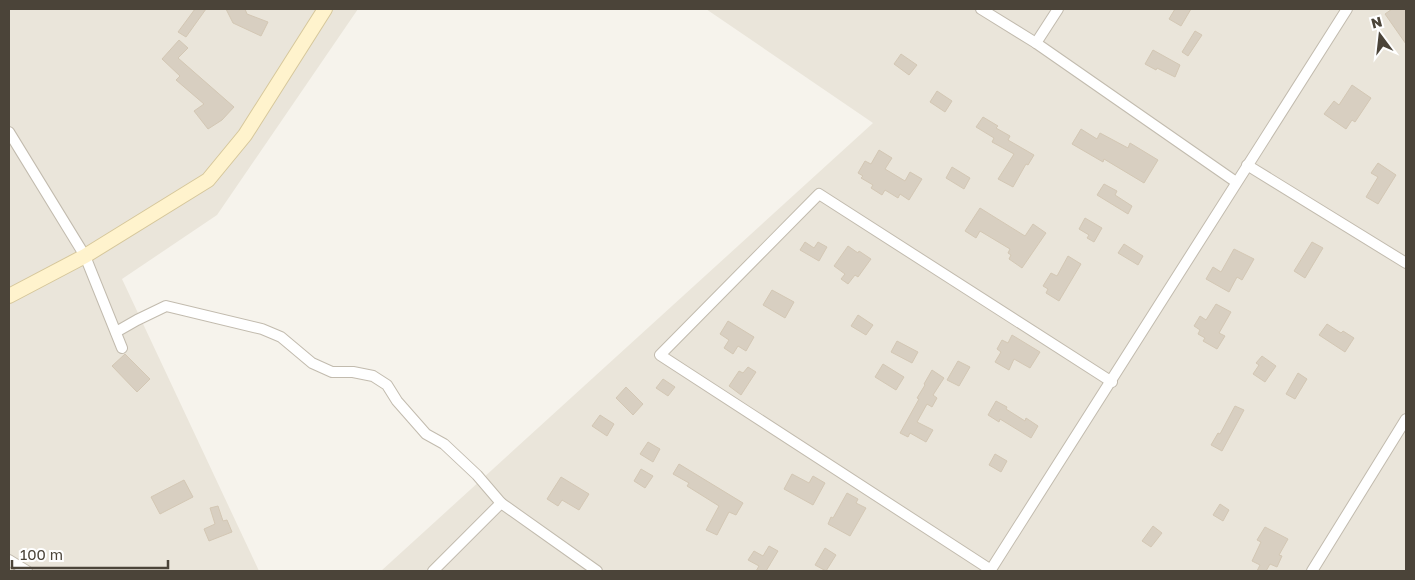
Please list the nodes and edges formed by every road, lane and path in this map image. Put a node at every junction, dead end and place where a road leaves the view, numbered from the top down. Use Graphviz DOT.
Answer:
graph roads {
  1 [pos="325,9"];
  2 [pos="981,9"];
  3 [pos="1058,9"];
  4 [pos="1347,9"];
  5 [pos="1036,43"];
  6 [pos="9,132"];
  7 [pos="1248,165"];
  8 [pos="1236,182"];
  9 [pos="84,256"];
  10 [pos="1406,263"];
  11 [pos="9,296"];
  12 [pos="116,332"];
  13 [pos="122,348"];
  14 [pos="1112,382"];
  15 [pos="1406,419"];
  16 [pos="501,503"];
  17 [pos="9,560"];
  18 [pos="27,571"];
  19 [pos="433,571"];
  20 [pos="597,571"];
  21 [pos="991,571"];
  22 [pos="1312,571"];
  1 -- 9 [label="street"];
  2 -- 5 [label="street"];
  3 -- 5 [label="street"];
  4 -- 7 [label="street"];
  5 -- 8 [label="street"];
  6 -- 9 [label="street"];
  7 -- 8 [label="street"];
  7 -- 10 [label="street"];
  8 -- 14 [label="street"];
  9 -- 11 [label="street"];
  9 -- 12 [label="street"];
  12 -- 13 [label="street"];
  12 -- 16 [label="street"];
  14 -- 21 [label="street"];
  14 -- 21 [label="street"];
  15 -- 22 [label="street"];
  16 -- 19 [label="street"];
  16 -- 20 [label="street"];
  17 -- 18 [label="street"];
}
